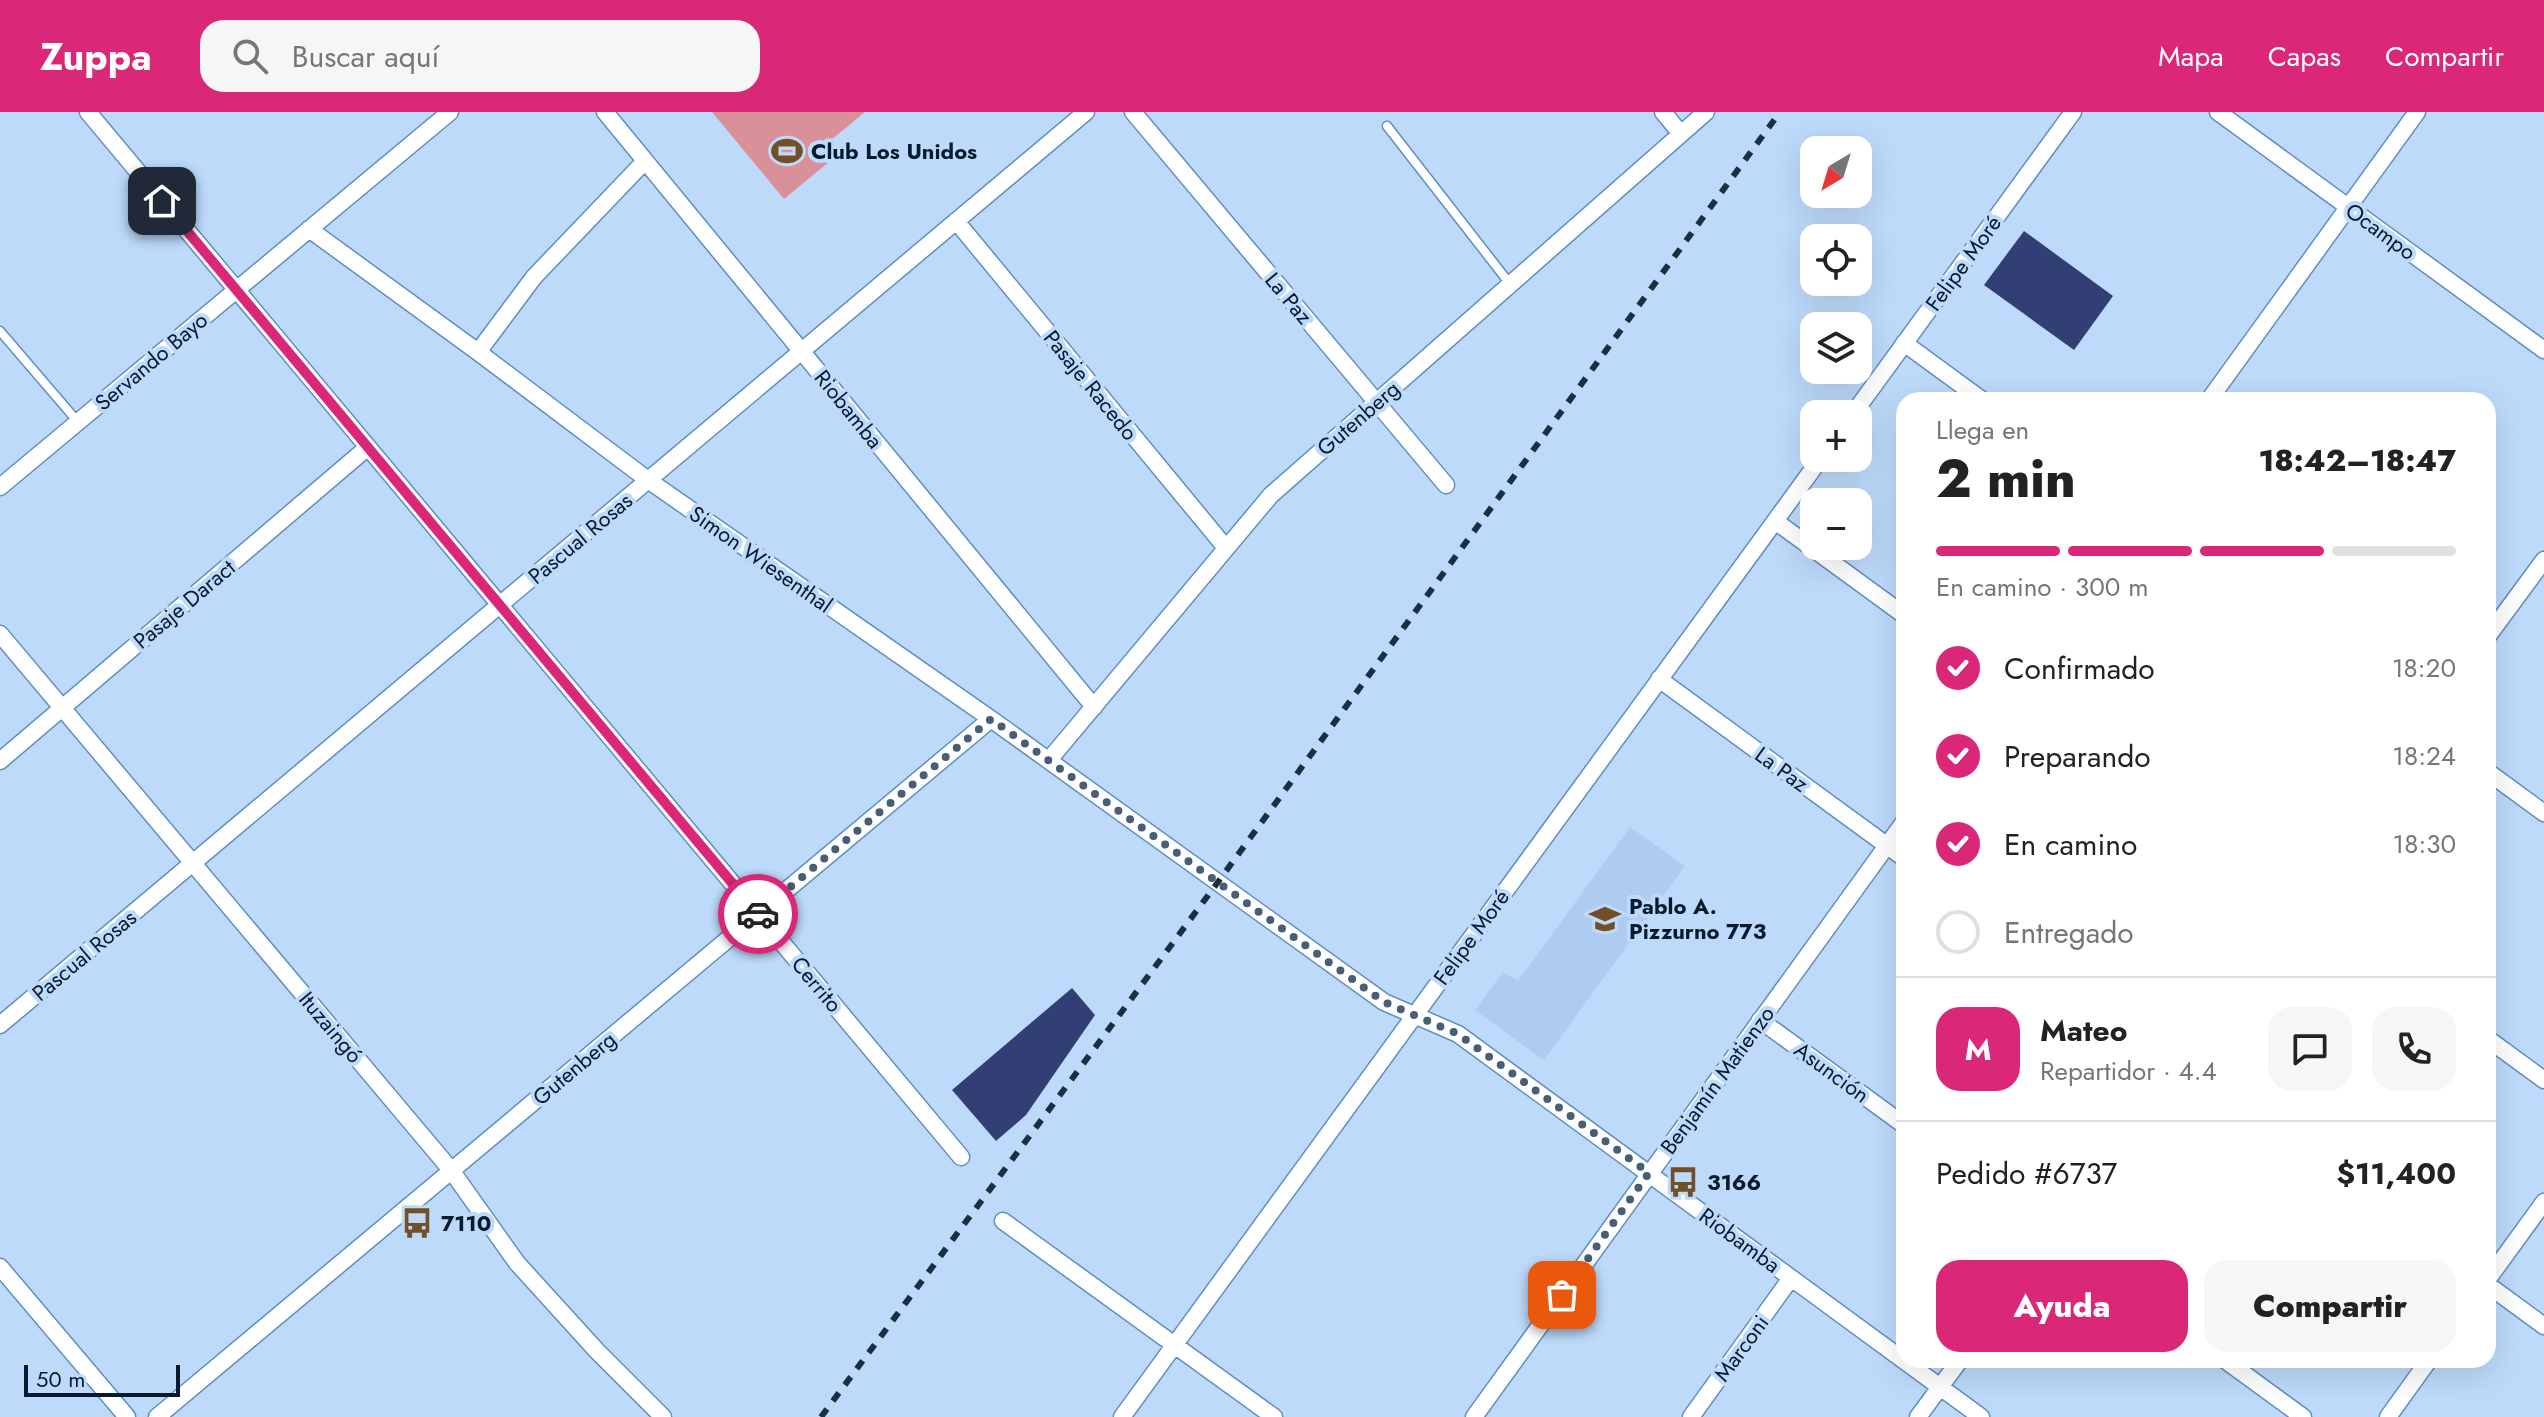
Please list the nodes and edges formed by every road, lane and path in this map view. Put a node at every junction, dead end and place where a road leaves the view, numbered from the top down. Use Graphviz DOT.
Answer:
graph roads {
  1 [pos="88,112"];
  2 [pos="450,112"];
  3 [pos="605,112"];
  4 [pos="1086,112"];
  5 [pos="1133,112"];
  6 [pos="1663,112"];
  7 [pos="1706,112"];
  8 [pos="2073,112"];
  9 [pos="2218,112"];
  10 [pos="2417,112"];
  11 [pos="1387,126"];
  12 [pos="1681,134"];
  13 [pos="645,161"];
  14 [pos="2348,207"];
  15 [pos="956,221"];
  16 [pos="309,229"];
  17 [pos="1510,284"];
  18 [pos="237,290"];
  19 [pos="0,331"];
  20 [pos="1904,343"];
  21 [pos="2544,350"];
  22 [pos="802,351"];
  23 [pos="478,352"];
  24 [pos="1971,392"];
  25 [pos="2215,392"];
  26 [pos="1863,400"];
  27 [pos="1376,402"];
  28 [pos="78,422"];
  29 [pos="368,447"];
  30 [pos="1811,472"];
  31 [pos="648,480"];
  32 [pos="1446,485"];
  33 [pos="0,487"];
  34 [pos="1775,521"];
  35 [pos="1226,548"];
  36 [pos="2544,560"];
  37 [pos="500,605"];
  38 [pos="1896,609"];
  39 [pos="2496,625"];
  40 [pos="0,634"];
  41 [pos="1659,679"];
  42 [pos="1094,707"];
  43 [pos="62,708"];
  44 [pos="991,719"];
  45 [pos="1049,760"];
  46 [pos="0,761"];
  47 [pos="2496,778"];
  48 [pos="2544,813"];
  49 [pos="1896,833"];
  50 [pos="1887,845"];
  51 [pos="1896,852"];
  52 [pos="193,863"];
  53 [pos="1218,882"];
  54 [pos="758,914"];
  55 [pos="1414,1017"];
  56 [pos="1760,1020"];
  57 [pos="0,1025"];
  58 [pos="2496,1045"];
  59 [pos="2544,1080"];
  60 [pos="1896,1119"];
  61 [pos="961,1157"];
  62 [pos="451,1170"];
  63 [pos="1649,1173"];
  64 [pos="2544,1202"];
  65 [pos="1003,1221"];
  66 [pos="0,1267"];
  67 [pos="2496,1271"];
  68 [pos="1791,1278"];
  69 [pos="2496,1288"];
  70 [pos="2544,1326"];
  71 [pos="1175,1345"];
  72 [pos="1896,1355"];
  73 [pos="1914,1368"];
  74 [pos="1954,1368"];
  75 [pos="2236,1368"];
  76 [pos="2423,1368"];
  77 [pos="1940,1387"];
  78 [pos="127,1417"];
  79 [pos="157,1417"];
  80 [pos="663,1417"];
  81 [pos="1122,1417"];
  82 [pos="1274,1417"];
  83 [pos="1474,1417"];
  84 [pos="1691,1417"];
  85 [pos="1918,1417"];
  86 [pos="1981,1417"];
  87 [pos="2303,1417"];
  88 [pos="2388,1417"];
  1 -- 18 [label="street, Cerrito"];
  2 -- 16 [label="street, Servando Bayo"];
  3 -- 13 [label="street, Riobamba"];
  4 -- 15 [label="street, Pascual Rosas"];
  5 -- 27 [label="street, La Paz"];
  6 -- 12 [label="street"];
  7 -- 12 [label="street, Gutenberg"];
  8 -- 20 [label="street, Felipe Moré"];
  9 -- 14 [label="street, Ocampo"];
  10 -- 14 [label="street"];
  11 -- 17 [label="lane"];
  12 -- 17 [label="street, Gutenberg"];
  13 -- 22 [label="street, Riobamba"];
  13 -- 23 [label="street"];
  14 -- 21 [label="street, Ocampo"];
  14 -- 25 [label="street"];
  15 -- 22 [label="street, Pascual Rosas"];
  15 -- 35 [label="street, Pasaje Racedo"];
  16 -- 18 [label="street, Servando Bayo"];
  16 -- 23 [label="street, Simon Wiesenthal"];
  17 -- 27 [label="street, Gutenberg"];
  18 -- 28 [label="street, Servando Bayo"];
  18 -- 29 [label="street, Cerrito"];
  19 -- 28 [label="lane"];
  20 -- 24 [label="street"];
  20 -- 26 [label="street, Felipe Moré"];
  22 -- 31 [label="street, Pascual Rosas"];
  22 -- 42 [label="street, Riobamba"];
  23 -- 31 [label="street, Simon Wiesenthal"];
  27 -- 32 [label="street, La Paz"];
  27 -- 35 [label="street, Gutenberg"];
  28 -- 33 [label="street, Servando Bayo"];
  29 -- 37 [label="street, Cerrito"];
  29 -- 43 [label="street, Pasaje Daract"];
  30 -- 34 [label="street, Felipe Moré"];
  31 -- 37 [label="street, Pascual Rosas"];
  31 -- 44 [label="street, Simon Wiesenthal"];
  34 -- 38 [label="street"];
  34 -- 41 [label="street, Felipe Moré"];
  35 -- 42 [label="street, Gutenberg"];
  36 -- 39 [label="street"];
  37 -- 52 [label="street, Pascual Rosas"];
  37 -- 54 [label="street, Cerrito"];
  40 -- 43 [label="street, Ituzaingó"];
  41 -- 50 [label="street, La Paz"];
  41 -- 55 [label="street, Felipe Moré"];
  42 -- 45 [label="street, Gutenberg"];
  43 -- 46 [label="street, Pasaje Daract"];
  43 -- 52 [label="street, Ituzaingó"];
  44 -- 45 [label="street, Simon Wiesenthal"];
  44 -- 54 [label="street, Gutenberg"];
  45 -- 53 [label="street, Simon Wiesenthal"];
  47 -- 48 [label="street"];
  49 -- 50 [label="street, Benjamín Matienzo"];
  50 -- 51 [label="street, La Paz"];
  50 -- 56 [label="street, Benjamín Matienzo"];
  52 -- 57 [label="street, Pascual Rosas"];
  52 -- 62 [label="street, Ituzaingó"];
  53 -- 55 [label="street, Riobamba"];
  54 -- 61 [label="street, Cerrito"];
  54 -- 62 [label="street, Gutenberg"];
  55 -- 63 [label="street, Riobamba"];
  55 -- 71 [label="street, Felipe Moré"];
  56 -- 60 [label="street, Asunción"];
  56 -- 63 [label="street, Benjamín Matienzo"];
  58 -- 59 [label="street"];
  62 -- 79 [label="street, Gutenberg"];
  62 -- 80 [label="street, Ituzaingó"];
  63 -- 68 [label="street, Riobamba"];
  63 -- 83 [label="street, Benjamín Matienzo"];
  64 -- 67 [label="street"];
  65 -- 71 [label="street"];
  66 -- 78 [label="street"];
  68 -- 72 [label="street, Riobamba"];
  68 -- 84 [label="street, Marconi"];
  69 -- 70 [label="street"];
  71 -- 81 [label="street, Felipe Moré"];
  71 -- 82 [label="street"];
  73 -- 77 [label="street, Riobamba"];
  74 -- 77 [label="street"];
  75 -- 87 [label="street"];
  76 -- 88 [label="street"];
  77 -- 85 [label="street"];
  77 -- 86 [label="street, Riobamba"];
}
